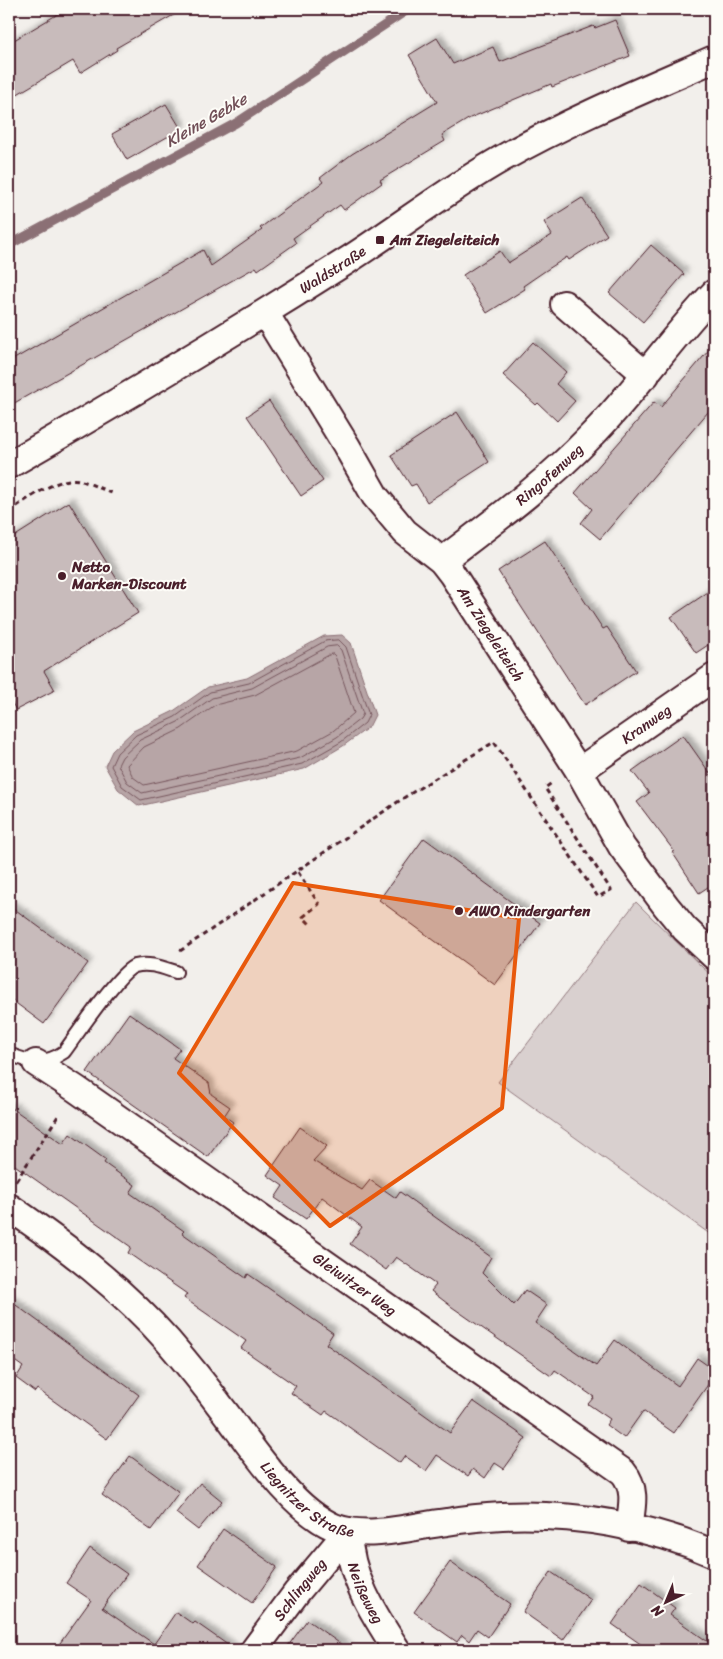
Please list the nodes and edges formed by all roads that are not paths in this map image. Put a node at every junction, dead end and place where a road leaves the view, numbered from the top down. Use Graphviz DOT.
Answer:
graph roads {
  1 [pos="714,59"];
  2 [pos="714,293"];
  3 [pos="564,304"];
  4 [pos="265,313"];
  5 [pos="646,375"];
  6 [pos="9,465"];
  7 [pos="442,562"];
  8 [pos="714,677"];
  9 [pos="577,768"];
  10 [pos="714,956"];
  11 [pos="176,972"];
  12 [pos="9,1054"];
  13 [pos="36,1063"];
  14 [pos="11,1195"];
  15 [pos="629,1528"];
  16 [pos="348,1531"];
  17 [pos="714,1554"];
  18 [pos="254,1650"];
  19 [pos="397,1650"];
  1 -- 4 [label="street, Waldstraße"];
  2 -- 5 [label="street, Ringofenweg"];
  3 -- 5 [label="street"];
  4 -- 6 [label="street, Waldstraße"];
  4 -- 7 [label="street, Am Ziegeleiteich"];
  5 -- 7 [label="street, Ringofenweg"];
  7 -- 9 [label="street, Am Ziegeleiteich"];
  8 -- 9 [label="street, Kranweg"];
  9 -- 10 [label="street, Am Ziegeleiteich"];
  11 -- 13 [label="lane"];
  12 -- 13 [label="lane"];
  13 -- 15 [label="street, Gleiwitzer Weg"];
  14 -- 16 [label="street, Liegnitzer Straße"];
  15 -- 16 [label="street, Liegnitzer Straße"];
  15 -- 17 [label="street, Liegnitzer Straße"];
  16 -- 18 [label="street, Schlingweg"];
  16 -- 19 [label="street, Neißeweg"];
}
